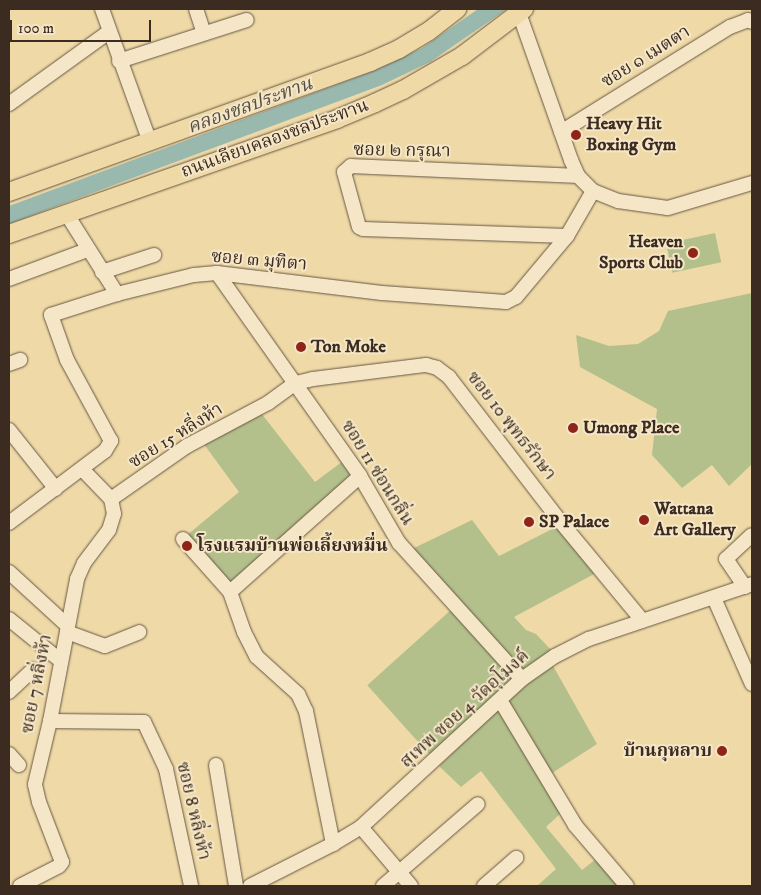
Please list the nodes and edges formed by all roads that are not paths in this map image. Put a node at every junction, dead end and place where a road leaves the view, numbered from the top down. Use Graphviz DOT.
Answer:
graph roads {
  1 [pos="102,9"];
  2 [pos="196,9"];
  3 [pos="458,9"];
  4 [pos="520,10"];
  5 [pos="246,20"];
  6 [pos="752,22"];
  7 [pos="109,32"];
  8 [pos="204,33"];
  9 [pos="119,61"];
  10 [pos="9,104"];
  11 [pos="561,132"];
  12 [pos="150,142"];
  13 [pos="578,176"];
  14 [pos="752,182"];
  15 [pos="593,191"];
  16 [pos="9,192"];
  17 [pos="66,213"];
  18 [pos="9,234"];
  19 [pos="567,236"];
  20 [pos="88,250"];
  21 [pos="154,255"];
  22 [pos="102,272"];
  23 [pos="217,273"];
  24 [pos="9,279"];
  25 [pos="117,294"];
  26 [pos="296,383"];
  27 [pos="9,430"];
  28 [pos="82,469"];
  29 [pos="360,476"];
  30 [pos="56,489"];
  31 [pos="111,499"];
  32 [pos="9,523"];
  33 [pos="752,535"];
  34 [pos="183,539"];
  35 [pos="9,572"];
  36 [pos="748,585"];
  37 [pos="230,592"];
  38 [pos="714,598"];
  39 [pos="9,619"];
  40 [pos="642,620"];
  41 [pos="67,629"];
  42 [pos="139,632"];
  43 [pos="61,661"];
  44 [pos="33,670"];
  45 [pos="522,679"];
  46 [pos="752,684"];
  47 [pos="9,692"];
  48 [pos="500,700"];
  49 [pos="50,721"];
  50 [pos="216,764"];
  51 [pos="478,804"];
  52 [pos="361,827"];
  53 [pos="333,844"];
  54 [pos="516,858"];
  55 [pos="400,872"];
  56 [pos="20,886"];
  57 [pos="191,886"];
  58 [pos="236,886"];
  59 [pos="250,886"];
  60 [pos="383,886"];
  61 [pos="411,886"];
  62 [pos="484,886"];
  63 [pos="627,886"];
  1 -- 7 [label="street"];
  2 -- 8 [label="street"];
  3 -- 12 [label="main road"];
  4 -- 11 [label="street"];
  4 -- 17 [label="main road, ถนนเลียบคลองชลประทาน"];
  5 -- 8 [label="street"];
  6 -- 11 [label="street, ซอย ๑ เมตตา"];
  7 -- 9 [label="street"];
  7 -- 10 [label="street"];
  8 -- 9 [label="street"];
  9 -- 12 [label="street"];
  11 -- 13 [label="street"];
  12 -- 16 [label="main road"];
  13 -- 15 [label="street"];
  13 -- 19 [label="street, ซอย ๒ กรุณา"];
  14 -- 15 [label="street"];
  15 -- 19 [label="street, ซอย ๓ มุทิตา"];
  17 -- 18 [label="main road, ถนนเลียบคลองชลประทาน"];
  17 -- 20 [label="street"];
  19 -- 23 [label="street, ซอย ๓ มุทิตา"];
  20 -- 22 [label="street"];
  20 -- 24 [label="street"];
  21 -- 22 [label="street"];
  22 -- 25 [label="street"];
  23 -- 25 [label="street, ซอย ๓ มุทิตา"];
  23 -- 26 [label="street, ซอย 11 ซ่อนกลิ่น"];
  25 -- 28 [label="street, ซอย ๓ มุทิตา"];
  26 -- 29 [label="street, ซอย 11 ซ่อนกลิ่น"];
  26 -- 31 [label="street, ซอย 15 หลิ่งห้า"];
  26 -- 40 [label="street, ซอย 10 พุทธรักษา"];
  27 -- 30 [label="street"];
  28 -- 30 [label="street"];
  28 -- 31 [label="street"];
  29 -- 37 [label="street"];
  29 -- 45 [label="street, ซอย 11 ซ่อนกลิ่น"];
  30 -- 32 [label="street"];
  31 -- 41 [label="street, ซอย 7 หลิ่งห้า"];
  33 -- 36 [label="street"];
  34 -- 37 [label="street"];
  35 -- 41 [label="street"];
  36 -- 38 [label="street, สุเทพ ซอย 4 วัดอุโมงค์"];
  37 -- 53 [label="street"];
  38 -- 40 [label="street, สุเทพ ซอย 4 วัดอุโมงค์"];
  38 -- 46 [label="street"];
  39 -- 43 [label="street"];
  40 -- 45 [label="street, สุเทพ ซอย 4 วัดอุโมงค์"];
  41 -- 42 [label="street"];
  41 -- 43 [label="street, ซอย 7 หลิ่งห้า"];
  43 -- 49 [label="street, ซอย 7 หลิ่งห้า"];
  44 -- 47 [label="street"];
  45 -- 48 [label="street, สุเทพ ซอย 4 วัดอุโมงค์"];
  48 -- 52 [label="street, สุเทพ ซอย 4 วัดอุโมงค์"];
  48 -- 63 [label="street"];
  49 -- 56 [label="street, ซอย 7 หลิ่งห้า"];
  49 -- 57 [label="street, ซอย 8 หลิ่งห้า"];
  50 -- 58 [label="street"];
  51 -- 55 [label="street"];
  52 -- 53 [label="street, สุเทพ ซอย 4 วัดอุโมงค์"];
  52 -- 55 [label="street"];
  53 -- 59 [label="street, สุเทพ ซอย 4 วัดอุโมงค์"];
  54 -- 62 [label="street"];
  55 -- 60 [label="street"];
  55 -- 61 [label="street"];
}
